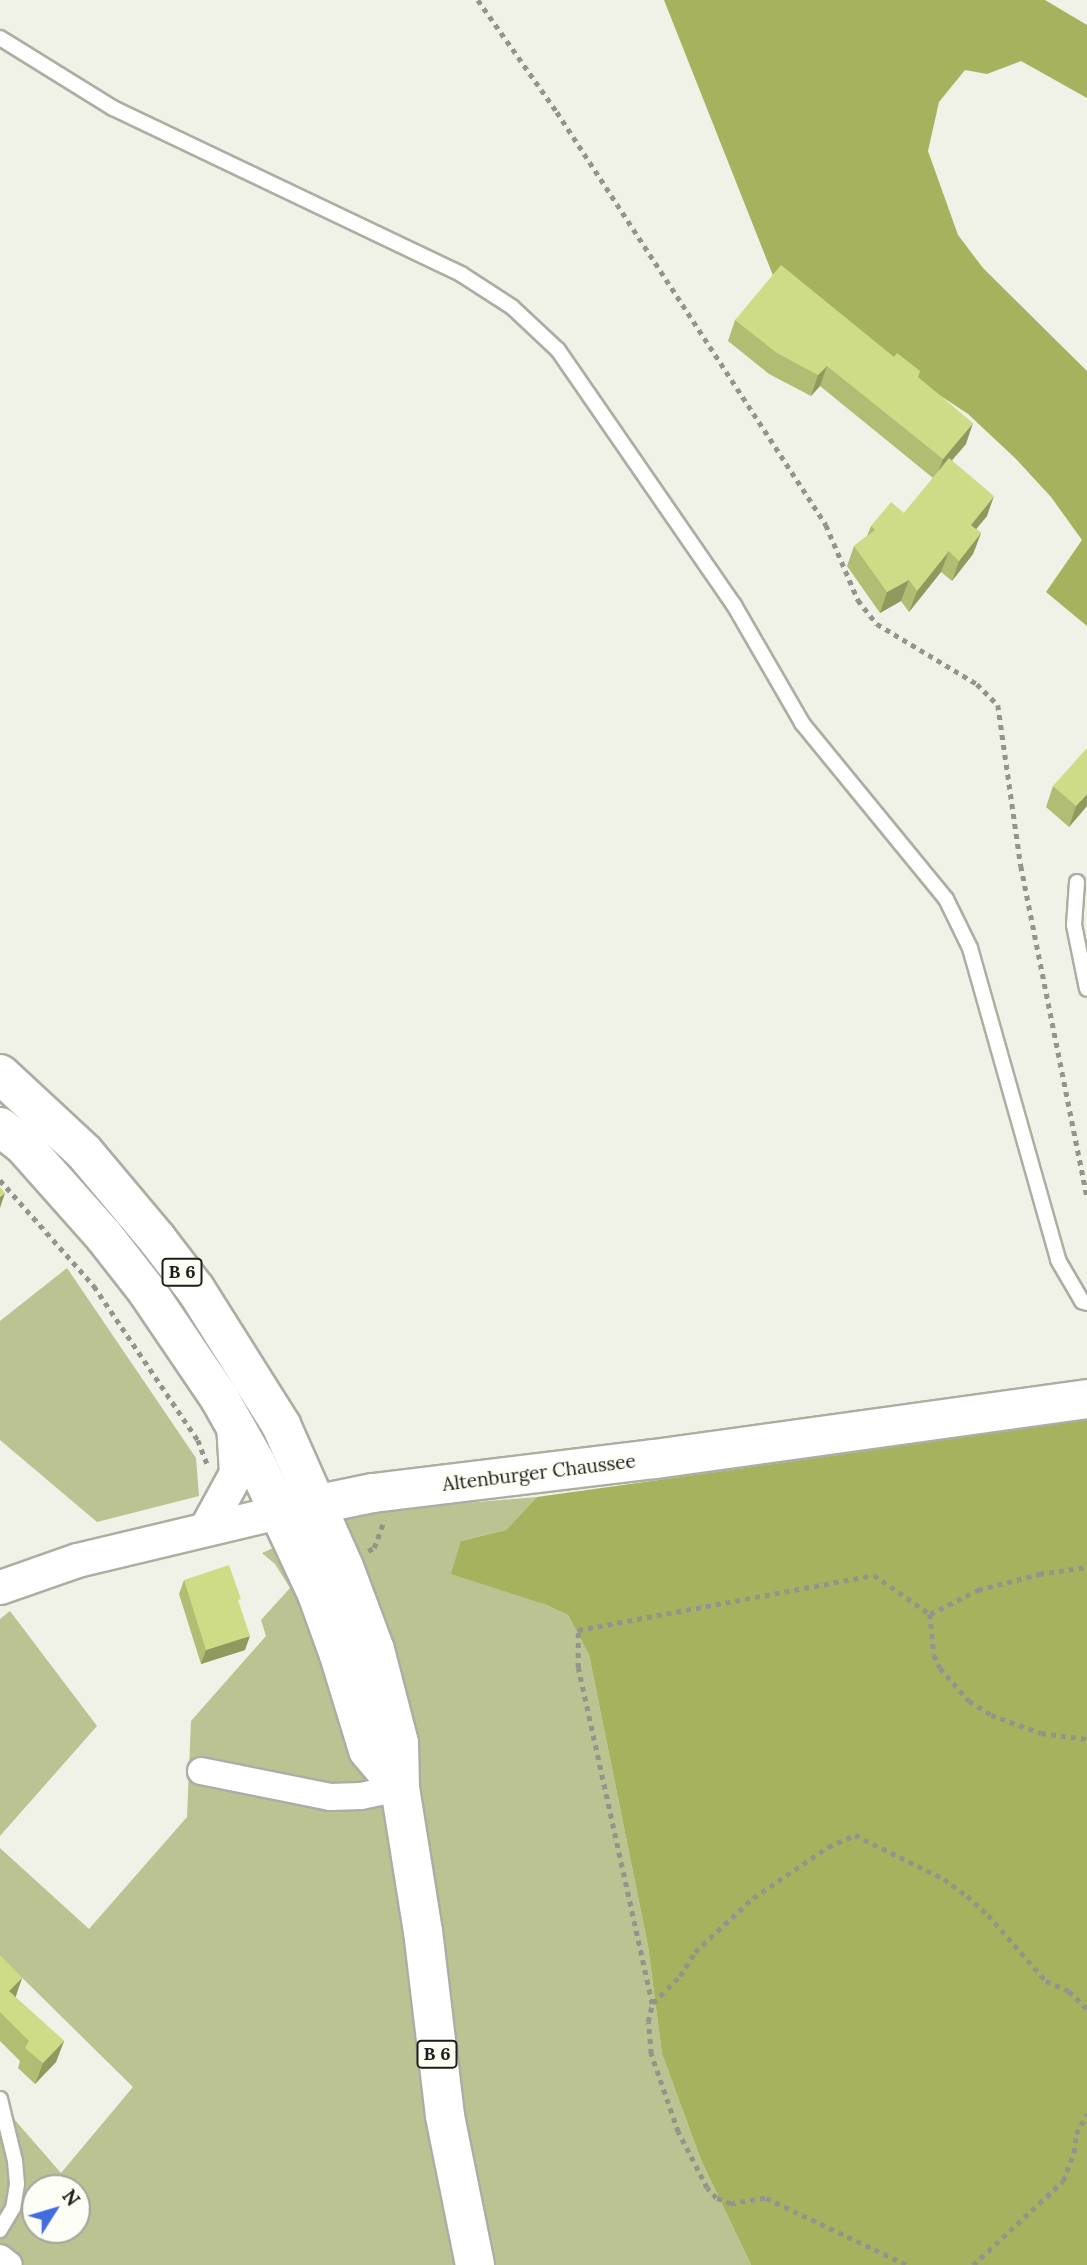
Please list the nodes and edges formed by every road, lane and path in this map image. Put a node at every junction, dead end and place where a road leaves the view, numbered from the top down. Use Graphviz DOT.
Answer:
graph roads {
  1 [pos="478,0"];
  2 [pos="0,38"];
  3 [pos="1077,882"];
  4 [pos="1087,989"];
  5 [pos="0,1074"];
  6 [pos="0,1127"];
  7 [pos="0,1180"];
  8 [pos="1087,1196"];
  9 [pos="1087,1303"];
  10 [pos="1087,1399"];
  11 [pos="233,1422"];
  12 [pos="232,1484"];
  13 [pos="317,1505"];
  14 [pos="279,1512"];
  15 [pos="206,1528"];
  16 [pos="1087,1567"];
  17 [pos="0,1587"];
  18 [pos="930,1614"];
  19 [pos="1087,1739"];
  20 [pos="201,1771"];
  21 [pos="400,1788"];
  22 [pos="652,2004"];
  23 [pos="1087,2010"];
  24 [pos="0,2099"];
  25 [pos="1087,2114"];
  26 [pos="0,2231"];
  27 [pos="0,2258"];
  28 [pos="9,2265"];
  29 [pos="475,2265"];
  30 [pos="906,2265"];
  31 [pos="973,2265"];
  1 -- 8 [label="path"];
  2 -- 9 [label="lane"];
  3 -- 4 [label="lane"];
  5 -- 13 [label="main road, B 6"];
  6 -- 11 [label="main road, B 6"];
  7 -- 12 [label="path"];
  10 -- 13 [label="main road, Altenburger Chaussee"];
  11 -- 12 [label="street, B 6"];
  11 -- 14 [label="main road, B 6"];
  12 -- 15 [label="street, B 6"];
  13 -- 14 [label="main road, Altenburger Chaussee"];
  13 -- 21 [label="main road, B 6"];
  14 -- 15 [label="street, Altenburger Chaussee"];
  14 -- 21 [label="main road, B 6"];
  15 -- 17 [label="street, Altenburger Chaussee"];
  16 -- 18 [label="path"];
  18 -- 19 [label="path"];
  18 -- 22 [label="path"];
  20 -- 21 [label="street"];
  21 -- 29 [label="main road, B 6"];
  22 -- 23 [label="path"];
  22 -- 30 [label="path"];
  24 -- 26 [label="lane"];
  25 -- 31 [label="path"];
  27 -- 28 [label="street"];
}
